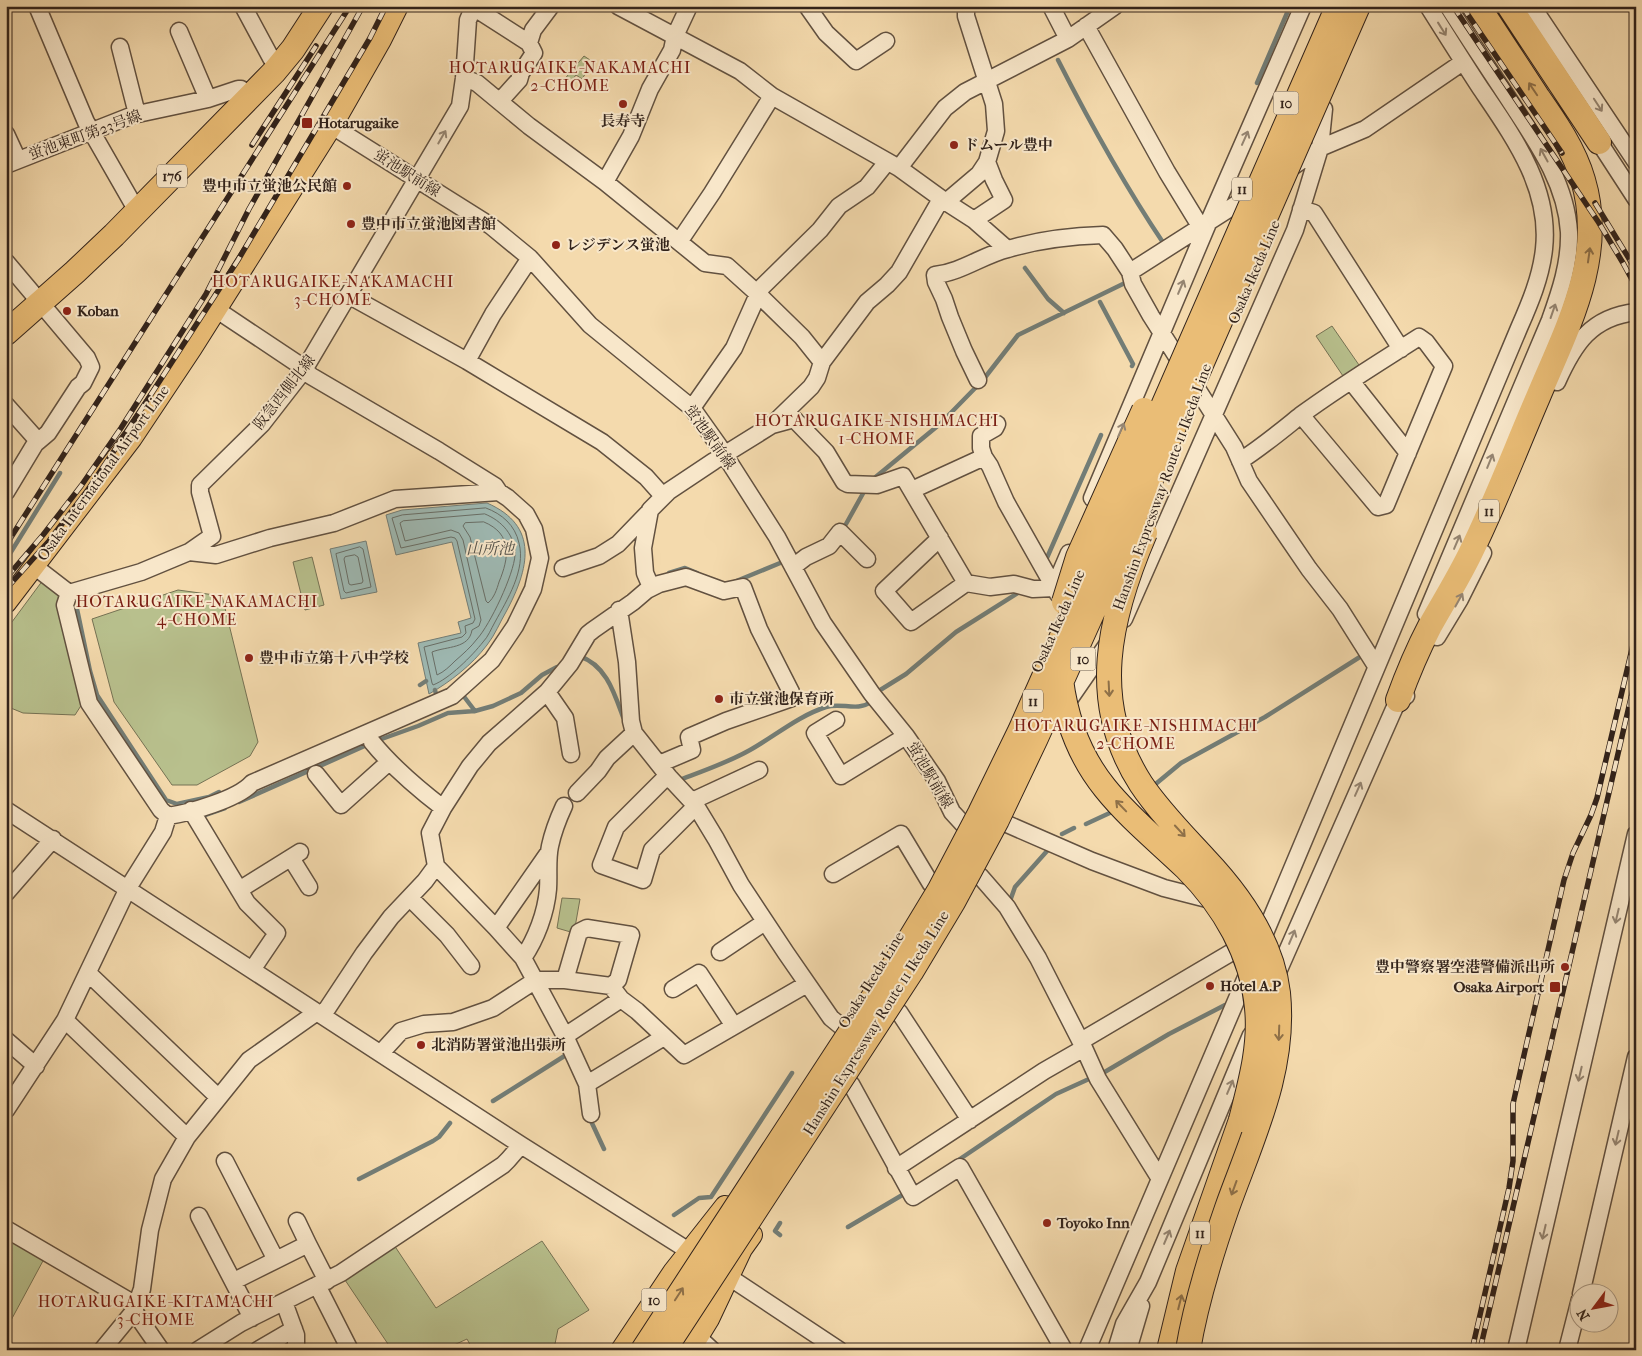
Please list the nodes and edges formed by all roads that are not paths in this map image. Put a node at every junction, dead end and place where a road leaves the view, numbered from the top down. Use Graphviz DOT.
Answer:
graph roads {
  1 [pos="37,6"];
  2 [pos="243,6"];
  3 [pos="321,6"];
  4 [pos="398,6"];
  5 [pos="551,6"];
  6 [pos="618,6"];
  7 [pos="689,6"];
  8 [pos="807,6"];
  9 [pos="966,6"];
  10 [pos="1051,6"];
  11 [pos="1303,6"];
  12 [pos="1328,6"];
  13 [pos="1334,6"];
  14 [pos="1338,6"];
  15 [pos="1358,6"];
  16 [pos="1369,6"];
  17 [pos="1428,6"];
  18 [pos="1478,6"];
  19 [pos="1509,6"];
  20 [pos="1532,6"];
  21 [pos="474,7"];
  22 [pos="1113,7"];
  23 [pos="1452,10"];
  24 [pos="1086,26"];
  25 [pos="179,31"];
  26 [pos="675,36"];
  27 [pos="1068,39"];
  28 [pos="886,41"];
  29 [pos="1471,42"];
  30 [pos="529,43"];
  31 [pos="120,47"];
  32 [pos="1460,57"];
  33 [pos="278,66"];
  34 [pos="464,78"];
  35 [pos="986,81"];
  36 [pos="251,94"];
  37 [pos="772,96"];
  38 [pos="208,99"];
  39 [pos="500,101"];
  40 [pos="1324,109"];
  41 [pos="137,114"];
  42 [pos="332,126"];
  43 [pos="92,130"];
  44 [pos="6,134"];
  45 [pos="1599,142"];
  46 [pos="1320,148"];
  47 [pos="1302,161"];
  48 [pos="12,162"];
  49 [pos="987,162"];
  50 [pos="1636,162"];
  51 [pos="893,165"];
  52 [pos="1636,178"];
  53 [pos="417,179"];
  54 [pos="605,182"];
  55 [pos="1636,199"];
  56 [pos="943,201"];
  57 [pos="1243,201"];
  58 [pos="1301,209"];
  59 [pos="137,212"];
  60 [pos="974,220"];
  61 [pos="1205,224"];
  62 [pos="679,242"];
  63 [pos="1007,249"];
  64 [pos="530,258"];
  65 [pos="6,262"];
  66 [pos="1130,272"];
  67 [pos="758,294"];
  68 [pos="348,295"];
  69 [pos="41,302"];
  70 [pos="217,310"];
  71 [pos="1226,311"];
  72 [pos="1636,312"];
  73 [pos="1162,332"];
  74 [pos="6,333"];
  75 [pos="1401,349"];
  76 [pos="1176,354"];
  77 [pos="467,361"];
  78 [pos="822,362"];
  79 [pos="304,370"];
  80 [pos="978,380"];
  81 [pos="1351,381"];
  82 [pos="811,387"];
  83 [pos="1201,394"];
  84 [pos="6,405"];
  85 [pos="692,408"];
  86 [pos="1214,415"];
  87 [pos="1301,416"];
  88 [pos="794,419"];
  89 [pos="996,424"];
  90 [pos="772,425"];
  91 [pos="38,441"];
  92 [pos="1408,453"];
  93 [pos="724,455"];
  94 [pos="984,457"];
  95 [pos="1240,460"];
  96 [pos="912,490"];
  97 [pos="6,492"];
  98 [pos="499,492"];
  99 [pos="663,496"];
  100 [pos="650,510"];
  101 [pos="940,538"];
  102 [pos="189,552"];
  103 [pos="867,559"];
  104 [pos="34,566"];
  105 [pos="793,567"];
  106 [pos="563,568"];
  107 [pos="966,583"];
  108 [pos="651,587"];
  109 [pos="1054,588"];
  110 [pos="69,593"];
  111 [pos="6,603"];
  112 [pos="1065,605"];
  113 [pos="619,610"];
  114 [pos="1096,631"];
  115 [pos="1376,666"];
  116 [pos="547,692"];
  117 [pos="1398,700"];
  118 [pos="836,720"];
  119 [pos="1056,720"];
  120 [pos="634,732"];
  121 [pos="906,736"];
  122 [pos="372,742"];
  123 [pos="571,754"];
  124 [pos="389,762"];
  125 [pos="659,764"];
  126 [pos="759,770"];
  127 [pos="316,774"];
  128 [pos="669,777"];
  129 [pos="577,793"];
  130 [pos="694,804"];
  131 [pos="564,806"];
  132 [pos="443,808"];
  133 [pos="6,810"];
  134 [pos="191,810"];
  135 [pos="168,816"];
  136 [pos="963,824"];
  137 [pos="1007,824"];
  138 [pos="1636,834"];
  139 [pos="53,840"];
  140 [pos="549,852"];
  141 [pos="436,866"];
  142 [pos="833,874"];
  143 [pos="980,876"];
  144 [pos="931,884"];
  145 [pos="309,887"];
  146 [pos="128,888"];
  147 [pos="239,890"];
  148 [pos="6,893"];
  149 [pos="410,898"];
  150 [pos="765,922"];
  151 [pos="496,928"];
  152 [pos="1265,932"];
  153 [pos="720,952"];
  154 [pos="523,958"];
  155 [pos="470,966"];
  156 [pos="252,970"];
  157 [pos="88,973"];
  158 [pos="536,980"];
  159 [pos="565,980"];
  160 [pos="807,984"];
  161 [pos="673,989"];
  162 [pos="616,992"];
  163 [pos="899,1012"];
  164 [pos="320,1014"];
  165 [pos="65,1020"];
  166 [pos="734,1026"];
  167 [pos="842,1028"];
  168 [pos="565,1036"];
  169 [pos="664,1037"];
  170 [pos="6,1040"];
  171 [pos="1083,1044"];
  172 [pos="381,1053"];
  173 [pos="1636,1056"];
  174 [pos="36,1066"];
  175 [pos="587,1084"];
  176 [pos="851,1084"];
  177 [pos="11,1092"];
  178 [pos="218,1098"];
  179 [pos="6,1110"];
  180 [pos="591,1114"];
  181 [pos="970,1120"];
  182 [pos="187,1137"];
  183 [pos="521,1145"];
  184 [pos="224,1161"];
  185 [pos="896,1168"];
  186 [pos="1160,1179"];
  187 [pos="199,1216"];
  188 [pos="297,1221"];
  189 [pos="6,1229"];
  190 [pos="308,1244"];
  191 [pos="690,1252"];
  192 [pos="276,1260"];
  193 [pos="730,1276"];
  194 [pos="234,1281"];
  195 [pos="1148,1282"];
  196 [pos="322,1283"];
  197 [pos="1583,1284"];
  198 [pos="284,1302"];
  199 [pos="135,1308"];
  200 [pos="252,1318"];
  201 [pos="294,1329"];
  202 [pos="1570,1332"];
  203 [pos="1571,1334"];
  204 [pos="700,1346"];
  205 [pos="102,1350"];
  206 [pos="161,1350"];
  207 [pos="198,1350"];
  208 [pos="258,1350"];
  209 [pos="296,1350"];
  210 [pos="350,1350"];
  211 [pos="621,1350"];
  212 [pos="643,1350"];
  213 [pos="664,1350"];
  214 [pos="839,1350"];
  215 [pos="1064,1350"];
  216 [pos="1087,1350"];
  217 [pos="1116,1350"];
  218 [pos="1128,1350"];
  219 [pos="1169,1350"];
  220 [pos="1188,1350"];
  221 [pos="1516,1350"];
  222 [pos="1556,1350"];
  223 [pos="1567,1350"];
  1 -- 43 [label="street"];
  2 -- 33 [label="street"];
  3 -- 33 [label="highway, 176"];
  4 -- 42 [label="main road, Osaka International Airport Line"];
  5 -- 30 [label="street"];
  6 -- 26 [label="street"];
  7 -- 26 [label="street"];
  8 -- 28 [label="street"];
  9 -- 35 [label="street"];
  10 -- 27 [label="street"];
  61 -- 11 [label="street, one-way"];
  12 -- 57 [label="main road, Osaka Ikeda Line / 10"];
  219 -- 13 [label="highway, 11, one-way, bridge"];
  212 -- 14 [label="highway, 11, one-way, bridge"];
  15 -- 71 [label="highway, Hanshin Expressway Route 11 Ikeda Line / 11, bridge"];
  16 -- 40 [label="main road, Osaka Ikeda Line / 10"];
  17 -- 32 [label="street, one-way"];
  117 -- 18 [label="highway, 11, one-way"];
  19 -- 45 [label="highway"];
  20 -- 50 [label="street, one-way"];
  21 -- 30 [label="street"];
  21 -- 34 [label="street, 阪急西側北線"];
  22 -- 24 [label="street"];
  23 -- 29 [label="street"];
  24 -- 27 [label="street"];
  24 -- 61 [label="street"];
  25 -- 38 [label="street"];
  26 -- 37 [label="street"];
  26 -- 54 [label="street"];
  27 -- 35 [label="street"];
  29 -- 32 [label="street"];
  117 -- 29 [label="street, one-way"];
  30 -- 39 [label="street"];
  31 -- 41 [label="street"];
  32 -- 46 [label="street"];
  32 -- 115 [label="street"];
  33 -- 36 [label="highway, 176"];
  34 -- 39 [label="street"];
  53 -- 34 [label="street, 阪急西側北線, one-way"];
  35 -- 49 [label="street"];
  35 -- 51 [label="street"];
  36 -- 38 [label="street, 蛍池東町第23号線"];
  36 -- 59 [label="highway, 176"];
  37 -- 51 [label="street"];
  37 -- 62 [label="street"];
  38 -- 41 [label="street, 蛍池東町第23号線"];
  39 -- 54 [label="street"];
  40 -- 46 [label="street"];
  40 -- 47 [label="main road, Osaka Ikeda Line / 10"];
  41 -- 43 [label="street, 蛍池東町第23号線"];
  42 -- 53 [label="street, 蛍池駅前線"];
  42 -- 70 [label="main road, Osaka International Airport Line"];
  43 -- 48 [label="street, 蛍池東町第23号線"];
  43 -- 59 [label="street"];
  44 -- 48 [label="street"];
  45 -- 52 [label="street"];
  45 -- 55 [label="street"];
  46 -- 47 [label="street"];
  46 -- 58 [label="street"];
  47 -- 57 [label="street"];
  47 -- 83 [label="main road, Osaka Ikeda Line / 10"];
  49 -- 56 [label="street"];
  49 -- 60 [label="street"];
  51 -- 56 [label="street"];
  51 -- 67 [label="street"];
  53 -- 64 [label="street, 蛍池駅前線"];
  53 -- 68 [label="street, 阪急西側北線"];
  54 -- 62 [label="street"];
  56 -- 60 [label="street"];
  56 -- 78 [label="street"];
  57 -- 61 [label="street"];
  57 -- 76 [label="main road, Osaka Ikeda Line / 10"];
  58 -- 75 [label="street"];
  58 -- 86 [label="street"];
  59 -- 69 [label="highway, 176"];
  60 -- 63 [label="street"];
  61 -- 66 [label="street"];
  73 -- 61 [label="street, one-way"];
  62 -- 67 [label="street"];
  63 -- 66 [label="street"];
  63 -- 80 [label="street"];
  64 -- 77 [label="street"];
  64 -- 85 [label="street, 蛍池駅前線"];
  65 -- 69 [label="street"];
  66 -- 73 [label="street"];
  67 -- 78 [label="street"];
  67 -- 85 [label="street"];
  68 -- 77 [label="street"];
  68 -- 79 [label="street, 阪急西側北線"];
  69 -- 74 [label="highway, 176"];
  69 -- 91 [label="street"];
  70 -- 79 [label="street"];
  70 -- 104 [label="main road, Osaka International Airport Line"];
  71 -- 213 [label="highway, Hanshin Expressway Route 11 Ikeda Line / 11, bridge"];
  71 -- 220 [label="highway, Hanshin Expressway Route 11 Ikeda Line / 11, one-way, bridge"];
  117 -- 72 [label="street, one-way"];
  73 -- 76 [label="street"];
  109 -- 73 [label="street, one-way"];
  75 -- 81 [label="street"];
  75 -- 92 [label="street"];
  76 -- 83 [label="street"];
  76 -- 112 [label="main road, Osaka Ikeda Line / 10"];
  77 -- 99 [label="street"];
  78 -- 82 [label="street"];
  79 -- 98 [label="street"];
  79 -- 102 [label="street, 阪急西側北線"];
  81 -- 87 [label="street"];
  81 -- 92 [label="street"];
  82 -- 88 [label="street"];
  82 -- 90 [label="street"];
  83 -- 86 [label="street"];
  83 -- 114 [label="main road, Osaka Ikeda Line / 10"];
  84 -- 91 [label="street"];
  85 -- 93 [label="street, 蛍池駅前線"];
  86 -- 95 [label="street"];
  86 -- 119 [label="street"];
  87 -- 92 [label="street"];
  87 -- 95 [label="street"];
  88 -- 90 [label="street"];
  88 -- 96 [label="street"];
  89 -- 94 [label="street"];
  90 -- 93 [label="street"];
  91 -- 97 [label="street"];
  93 -- 99 [label="street"];
  93 -- 105 [label="street, 蛍池駅前線"];
  94 -- 96 [label="street"];
  94 -- 109 [label="street"];
  95 -- 115 [label="street"];
  96 -- 101 [label="street"];
  98 -- 102 [label="street"];
  98 -- 134 [label="street"];
  99 -- 100 [label="street"];
  100 -- 106 [label="street"];
  100 -- 108 [label="street"];
  101 -- 107 [label="street"];
  101 -- 107 [label="street"];
  102 -- 110 [label="street, 阪急西側北線"];
  103 -- 105 [label="street"];
  104 -- 110 [label="street"];
  104 -- 111 [label="main road, Osaka International Airport Line"];
  105 -- 121 [label="street, 蛍池駅前線"];
  107 -- 109 [label="street"];
  108 -- 113 [label="street"];
  108 -- 125 [label="street"];
  109 -- 112 [label="street"];
  110 -- 135 [label="street"];
  112 -- 114 [label="street"];
  112 -- 136 [label="main road, Osaka Ikeda Line / 10"];
  113 -- 116 [label="street"];
  113 -- 120 [label="street"];
  114 -- 119 [label="main road, Osaka Ikeda Line / 10"];
  115 -- 152 [label="street"];
  116 -- 123 [label="street"];
  116 -- 132 [label="street"];
  195 -- 117 [label="street, one-way"];
  118 -- 121 [label="street"];
  119 -- 137 [label="main road, Osaka Ikeda Line / 10"];
  120 -- 125 [label="street"];
  120 -- 129 [label="street"];
  121 -- 136 [label="street, 蛍池駅前線"];
  122 -- 124 [label="street"];
  124 -- 127 [label="street"];
  124 -- 132 [label="street"];
  125 -- 128 [label="street"];
  126 -- 130 [label="street"];
  128 -- 130 [label="street"];
  128 -- 130 [label="street"];
  130 -- 150 [label="street"];
  131 -- 140 [label="street"];
  132 -- 141 [label="street"];
  133 -- 139 [label="street"];
  134 -- 135 [label="street"];
  134 -- 147 [label="street"];
  135 -- 146 [label="street"];
  136 -- 144 [label="main road, Osaka Ikeda Line / 10"];
  137 -- 143 [label="main road, Osaka Ikeda Line / 10"];
  137 -- 152 [label="street"];
  138 -- 221 [label="street, one-way"];
  139 -- 146 [label="street"];
  139 -- 148 [label="street"];
  140 -- 151 [label="street"];
  140 -- 154 [label="street"];
  141 -- 149 [label="street"];
  141 -- 151 [label="street"];
  142 -- 144 [label="street"];
  143 -- 163 [label="main road, Osaka Ikeda Line / 10"];
  143 -- 171 [label="street"];
  144 -- 167 [label="main road, Osaka Ikeda Line / 10"];
  145 -- 147 [label="street"];
  146 -- 156 [label="street"];
  146 -- 157 [label="street"];
  147 -- 156 [label="street"];
  149 -- 155 [label="street"];
  149 -- 164 [label="street"];
  150 -- 153 [label="street"];
  150 -- 160 [label="street"];
  151 -- 154 [label="street"];
  152 -- 171 [label="street"];
  152 -- 186 [label="street"];
  154 -- 158 [label="street"];
  156 -- 164 [label="street"];
  157 -- 165 [label="street"];
  157 -- 178 [label="street"];
  158 -- 159 [label="street"];
  158 -- 168 [label="street"];
  158 -- 172 [label="street"];
  159 -- 162 [label="street"];
  159 -- 162 [label="street"];
  160 -- 166 [label="street"];
  160 -- 167 [label="street"];
  161 -- 166 [label="street"];
  162 -- 168 [label="street"];
  162 -- 169 [label="street"];
  163 -- 176 [label="main road, Osaka Ikeda Line / 10"];
  163 -- 181 [label="street"];
  164 -- 172 [label="street"];
  164 -- 178 [label="street"];
  165 -- 174 [label="street"];
  165 -- 182 [label="street"];
  166 -- 169 [label="street"];
  167 -- 191 [label="main road, Osaka Ikeda Line / 10"];
  168 -- 175 [label="street"];
  169 -- 175 [label="street"];
  170 -- 174 [label="street"];
  171 -- 181 [label="street"];
  171 -- 186 [label="street"];
  172 -- 183 [label="street"];
  173 -- 197 [label="street, one-way"];
  174 -- 177 [label="street"];
  175 -- 180 [label="street"];
  176 -- 185 [label="street"];
  176 -- 193 [label="main road, Osaka Ikeda Line / 10"];
  177 -- 179 [label="street"];
  178 -- 182 [label="street"];
  181 -- 185 [label="street"];
  182 -- 199 [label="street"];
  183 -- 191 [label="street"];
  183 -- 196 [label="street"];
  184 -- 192 [label="street"];
  185 -- 215 [label="street"];
  186 -- 216 [label="street"];
  187 -- 194 [label="street"];
  188 -- 190 [label="street"];
  189 -- 199 [label="street"];
  190 -- 192 [label="street"];
  190 -- 196 [label="street"];
  191 -- 193 [label="street"];
  191 -- 211 [label="main road, Osaka Ikeda Line / 10"];
  192 -- 194 [label="street"];
  193 -- 204 [label="main road, Osaka Ikeda Line / 10"];
  193 -- 214 [label="street"];
  194 -- 200 [label="street"];
  195 -- 217 [label="street"];
  195 -- 218 [label="street"];
  196 -- 198 [label="street"];
  196 -- 210 [label="street"];
  198 -- 200 [label="street"];
  198 -- 201 [label="street"];
  199 -- 205 [label="street"];
  199 -- 206 [label="street"];
  200 -- 207 [label="street"];
  201 -- 208 [label="street"];
  201 -- 209 [label="street"];
  202 -- 222 [label="street"];
  203 -- 223 [label="street"];
}
